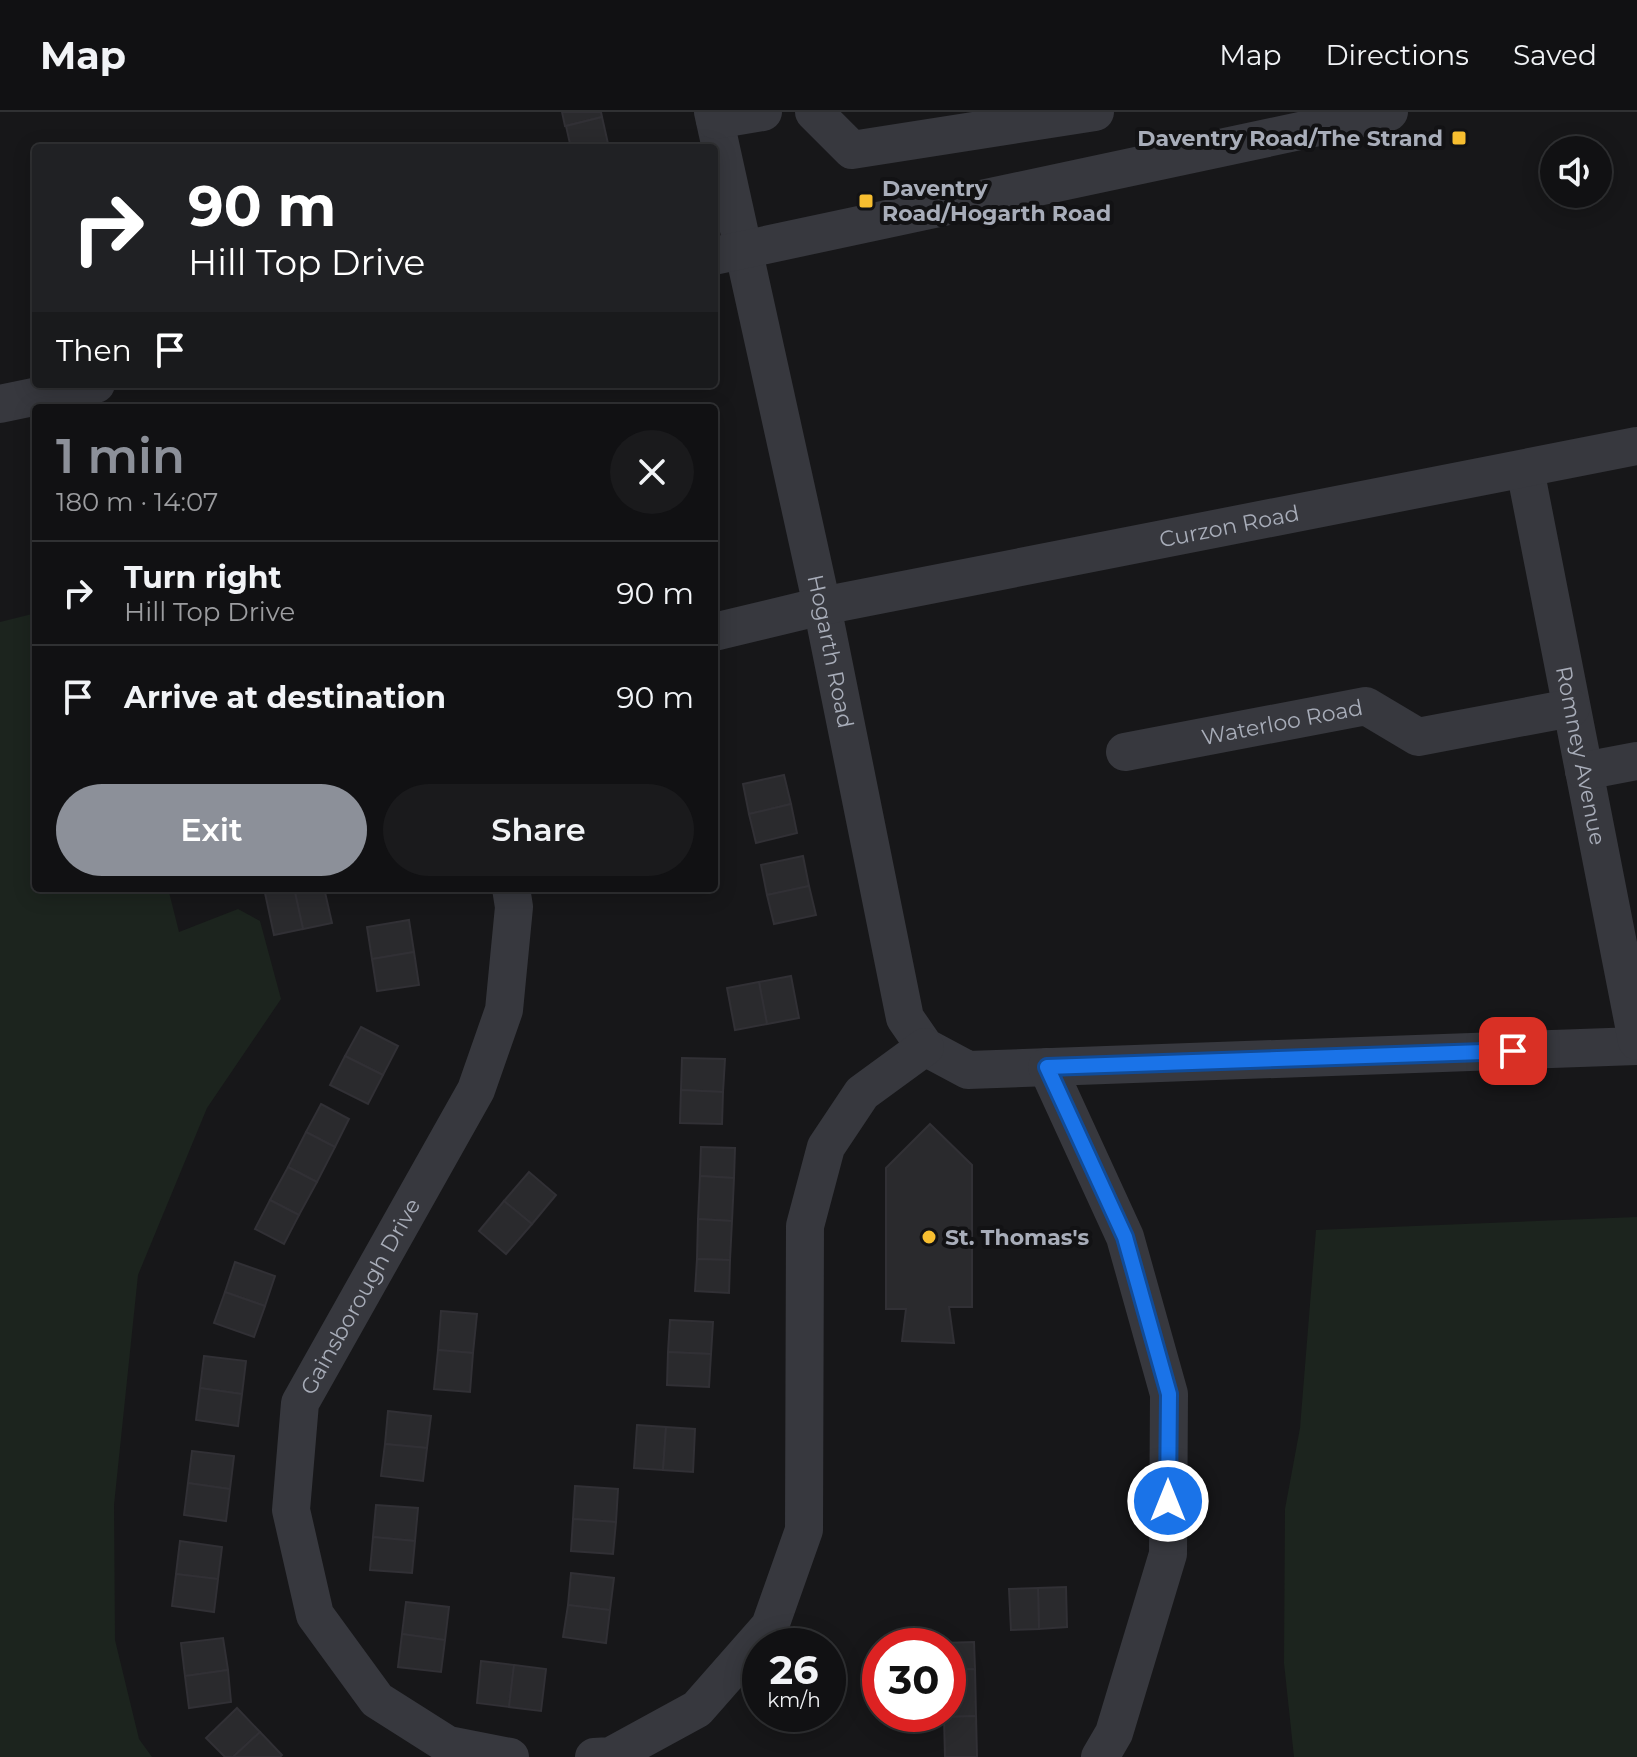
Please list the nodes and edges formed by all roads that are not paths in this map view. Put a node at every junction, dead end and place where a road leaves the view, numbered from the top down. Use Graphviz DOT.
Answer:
graph roads {
  1 [pos="763,112"];
  2 [pos="814,112"];
  3 [pos="1095,112"];
  4 [pos="1389,112"];
  5 [pos="714,116"];
  6 [pos="717,144"];
  7 [pos="718,153"];
  8 [pos="729,253"];
  9 [pos="77,388"];
  10 [pos="0,404"];
  11 [pos="1637,446"];
  12 [pos="1525,469"];
  13 [pos="822,606"];
  14 [pos="718,631"];
  15 [pos="1571,708"];
  16 [pos="1125,752"];
  17 [pos="1637,761"];
  18 [pos="1584,771"];
  19 [pos="512,892"];
  20 [pos="1637,1044"];
  21 [pos="925,1047"];
  22 [pos="1047,1067"];
  23 [pos="510,1757"];
  24 [pos="594,1757"];
  25 [pos="1100,1757"];
  1 -- 5 [label="street"];
  2 -- 3 [label="street"];
  4 -- 8 [label="street"];
  5 -- 6 [label="street, Hogarth Road"];
  7 -- 8 [label="street, Hogarth Road"];
  8 -- 13 [label="street, Hogarth Road"];
  9 -- 10 [label="street"];
  11 -- 12 [label="street, Curzon Road"];
  12 -- 13 [label="street, Curzon Road"];
  12 -- 15 [label="street, Romney Avenue"];
  13 -- 14 [label="street"];
  13 -- 21 [label="street, Hogarth Road"];
  15 -- 16 [label="street, Waterloo Road"];
  15 -- 18 [label="street, Romney Avenue"];
  17 -- 18 [label="street"];
  18 -- 20 [label="street, Romney Avenue"];
  19 -- 23 [label="street, Gainsborough Drive"];
  20 -- 22 [label="street"];
  21 -- 22 [label="street"];
  21 -- 24 [label="street"];
  22 -- 25 [label="street"];
}
